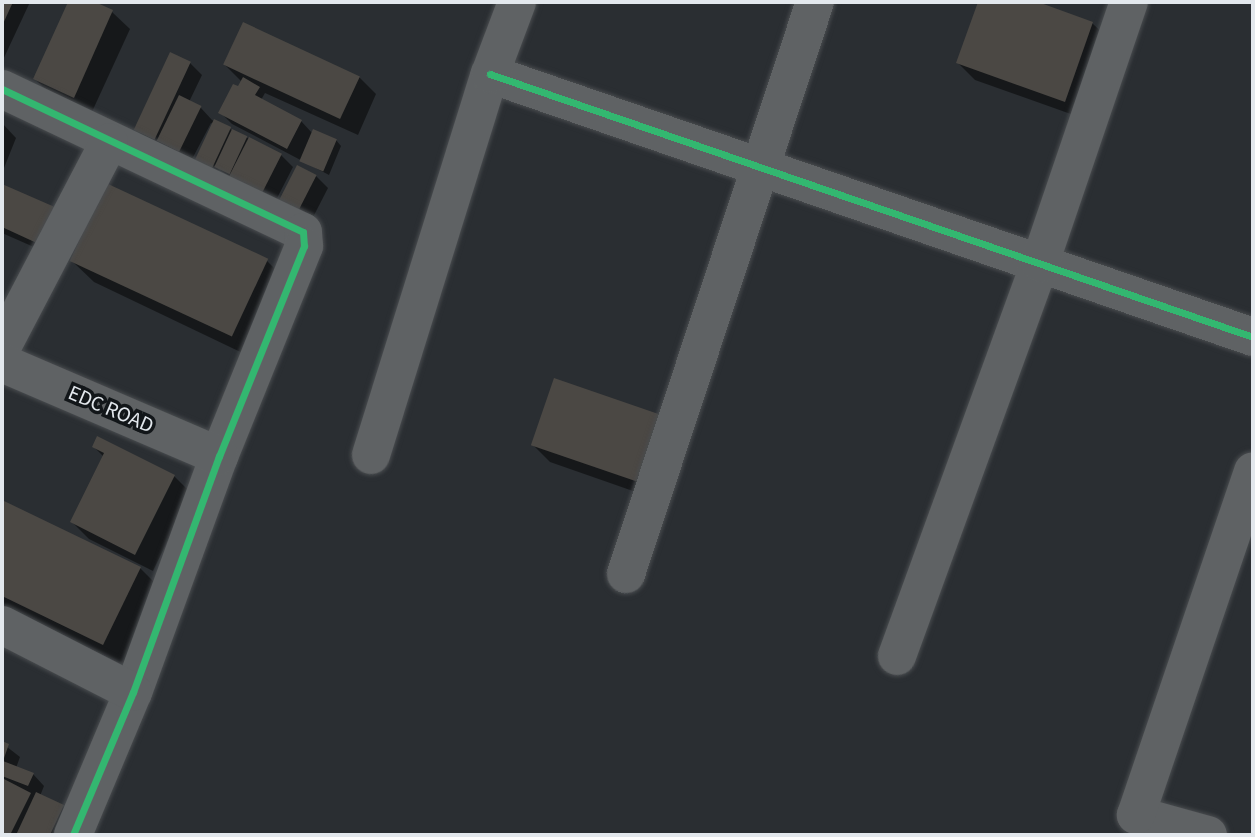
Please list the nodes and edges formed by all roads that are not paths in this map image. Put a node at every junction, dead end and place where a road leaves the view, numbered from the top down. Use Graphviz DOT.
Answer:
graph roads {
  1 [pos="517,2"];
  2 [pos="815,2"];
  3 [pos="1129,2"];
  4 [pos="490,74"];
  5 [pos="2,89"];
  6 [pos="109,142"];
  7 [pos="760,165"];
  8 [pos="1041,263"];
  9 [pos="1253,337"];
  10 [pos="2,347"];
  11 [pos="2,363"];
  12 [pos="371,455"];
  13 [pos="219,456"];
  14 [pos="1253,471"];
  15 [pos="626,574"];
  16 [pos="2,625"];
  17 [pos="897,656"];
  18 [pos="133,692"];
  19 [pos="74,835"];
  20 [pos="1208,835"];
  1 -- 4 [label="street"];
  2 -- 7 [label="street"];
  3 -- 8 [label="street"];
  4 -- 7 [label="street"];
  4 -- 12 [label="street"];
  5 -- 6 [label="street"];
  6 -- 10 [label="street"];
  6 -- 13 [label="street"];
  7 -- 8 [label="street"];
  7 -- 15 [label="street"];
  8 -- 9 [label="street"];
  8 -- 17 [label="street"];
  11 -- 13 [label="street, EDC ROAD"];
  13 -- 18 [label="street"];
  14 -- 20 [label="street"];
  16 -- 18 [label="street"];
  18 -- 19 [label="street"];
}
